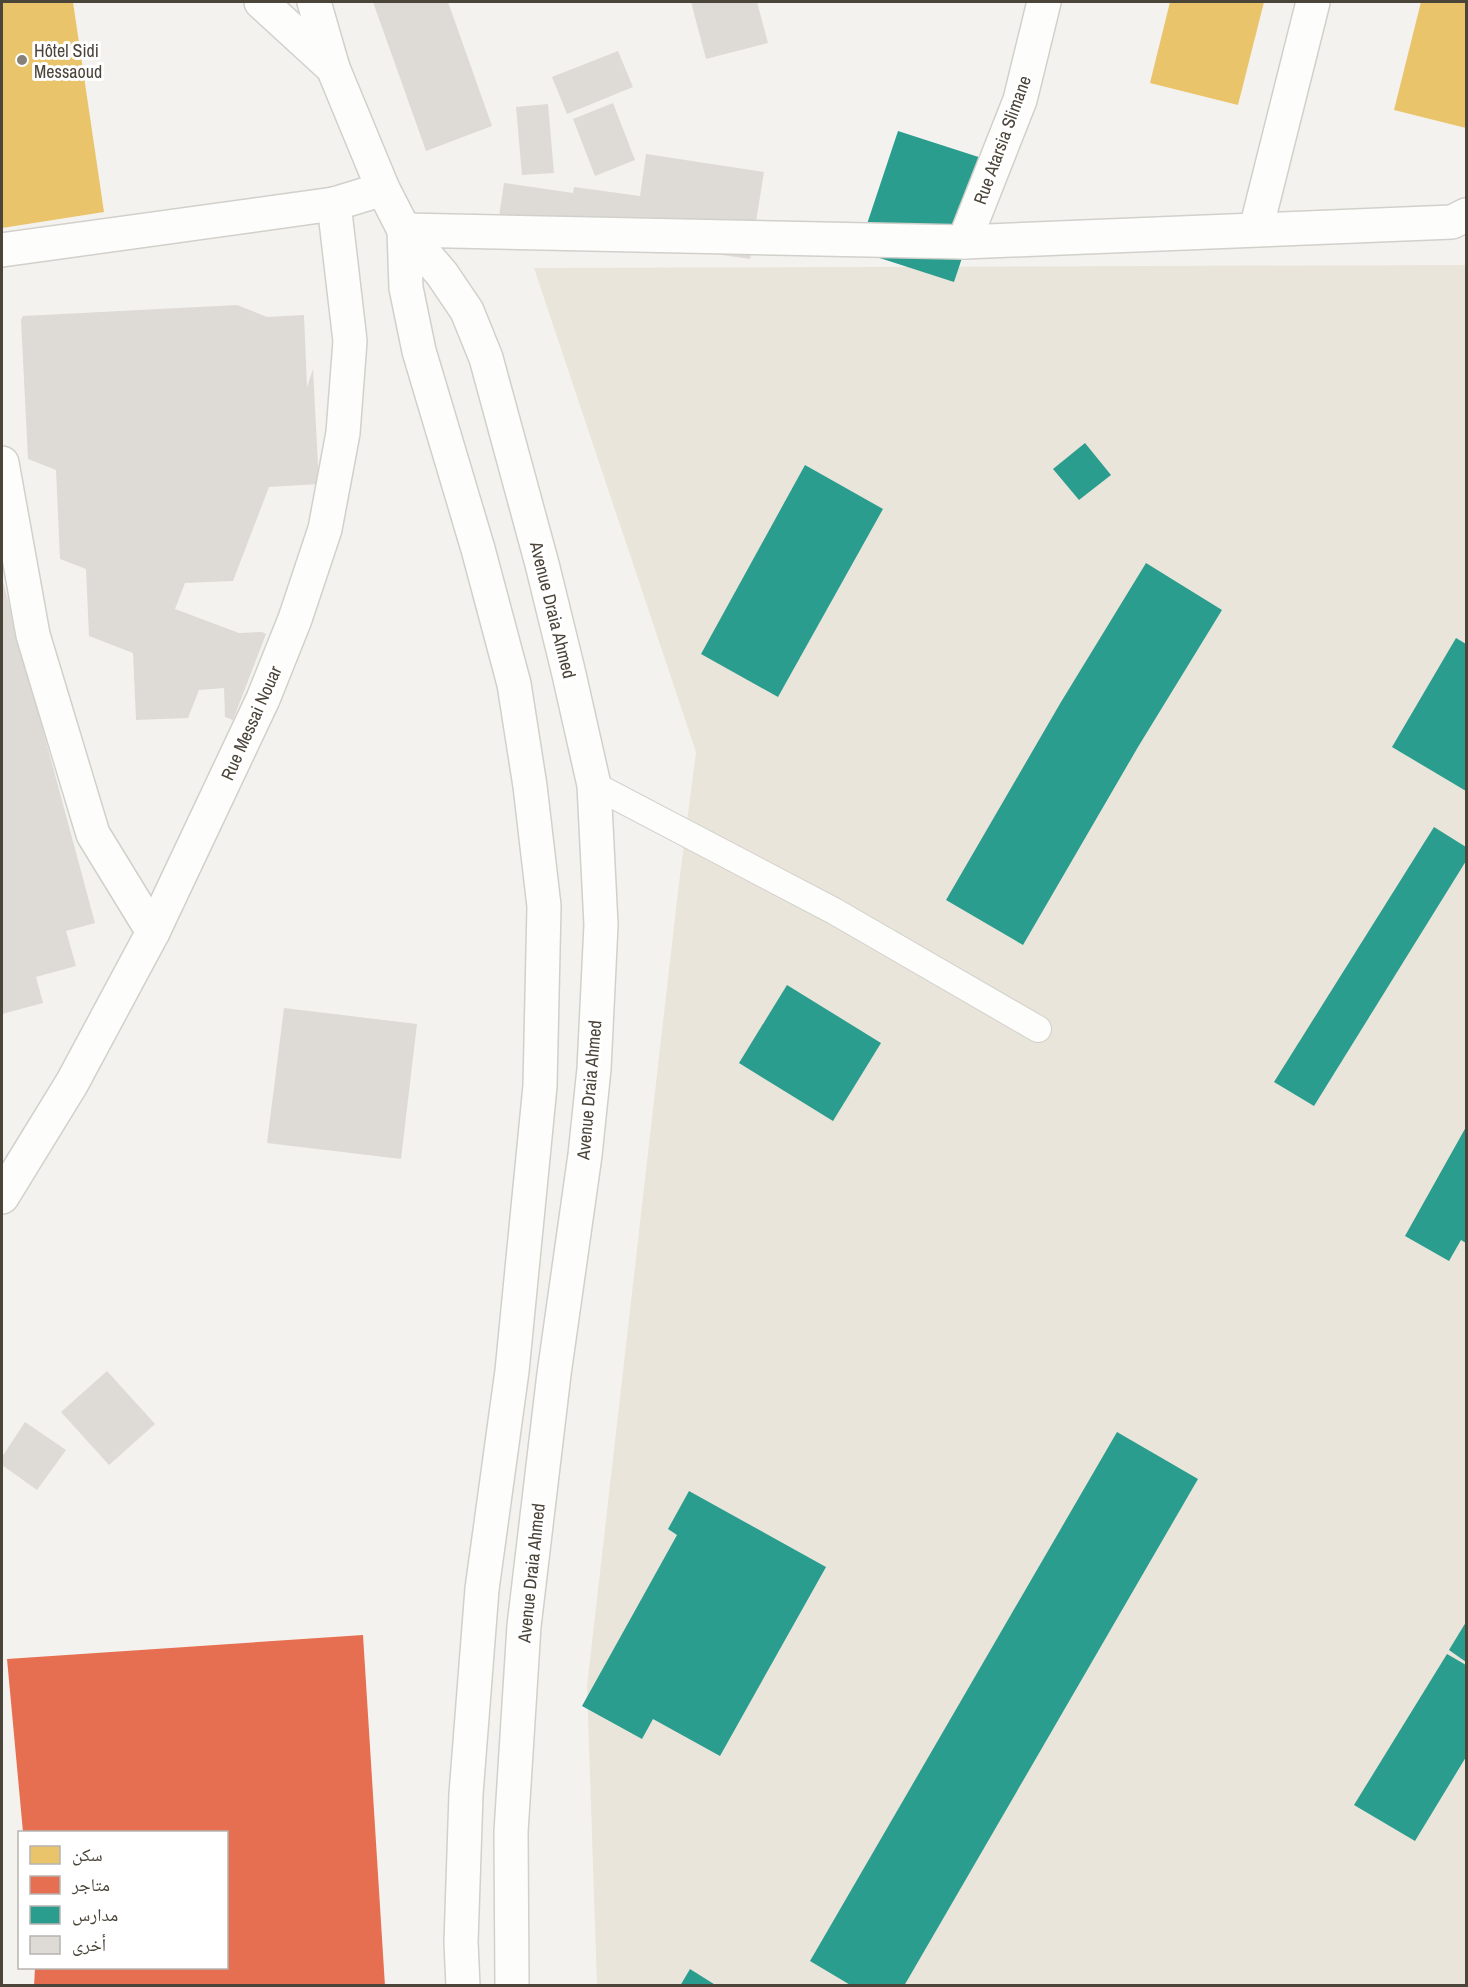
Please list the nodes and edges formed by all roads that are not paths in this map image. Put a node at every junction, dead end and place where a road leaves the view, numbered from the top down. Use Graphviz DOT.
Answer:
graph roads {
  1 [pos="261,2"];
  2 [pos="314,2"];
  3 [pos="1044,2"];
  4 [pos="1313,2"];
  5 [pos="333,68"];
  6 [pos="383,189"];
  7 [pos="334,204"];
  8 [pos="1467,215"];
  9 [pos="1256,229"];
  10 [pos="404,231"];
  11 [pos="964,242"];
  12 [pos="2,250"];
  13 [pos="2,463"];
  14 [pos="594,785"];
  15 [pos="153,932"];
  16 [pos="1038,1029"];
  17 [pos="2,1197"];
  18 [pos="512,1371"];
  19 [pos="554,1374"];
  20 [pos="463,1986"];
  21 [pos="512,1986"];
  1 -- 5 [label="street"];
  2 -- 5 [label="street, Avenue Draia Ahmed"];
  3 -- 11 [label="street, Rue Atarsia Slimane"];
  4 -- 9 [label="street"];
  5 -- 6 [label="street, Avenue Draia Ahmed"];
  6 -- 7 [label="street"];
  6 -- 10 [label="street, Avenue Draia Ahmed"];
  7 -- 12 [label="street"];
  7 -- 15 [label="street, Rue Messai Nouar"];
  8 -- 9 [label="street"];
  9 -- 11 [label="street"];
  10 -- 11 [label="street"];
  10 -- 14 [label="street, Avenue Draia Ahmed"];
  10 -- 18 [label="street, Avenue Draia Ahmed"];
  13 -- 15 [label="street"];
  14 -- 16 [label="lane"];
  14 -- 19 [label="street, Avenue Draia Ahmed"];
  15 -- 17 [label="street, Rue Messai Nouar"];
  18 -- 19 [label="street"];
  18 -- 20 [label="street, Avenue Draia Ahmed"];
  19 -- 21 [label="street, Avenue Draia Ahmed"];
}
